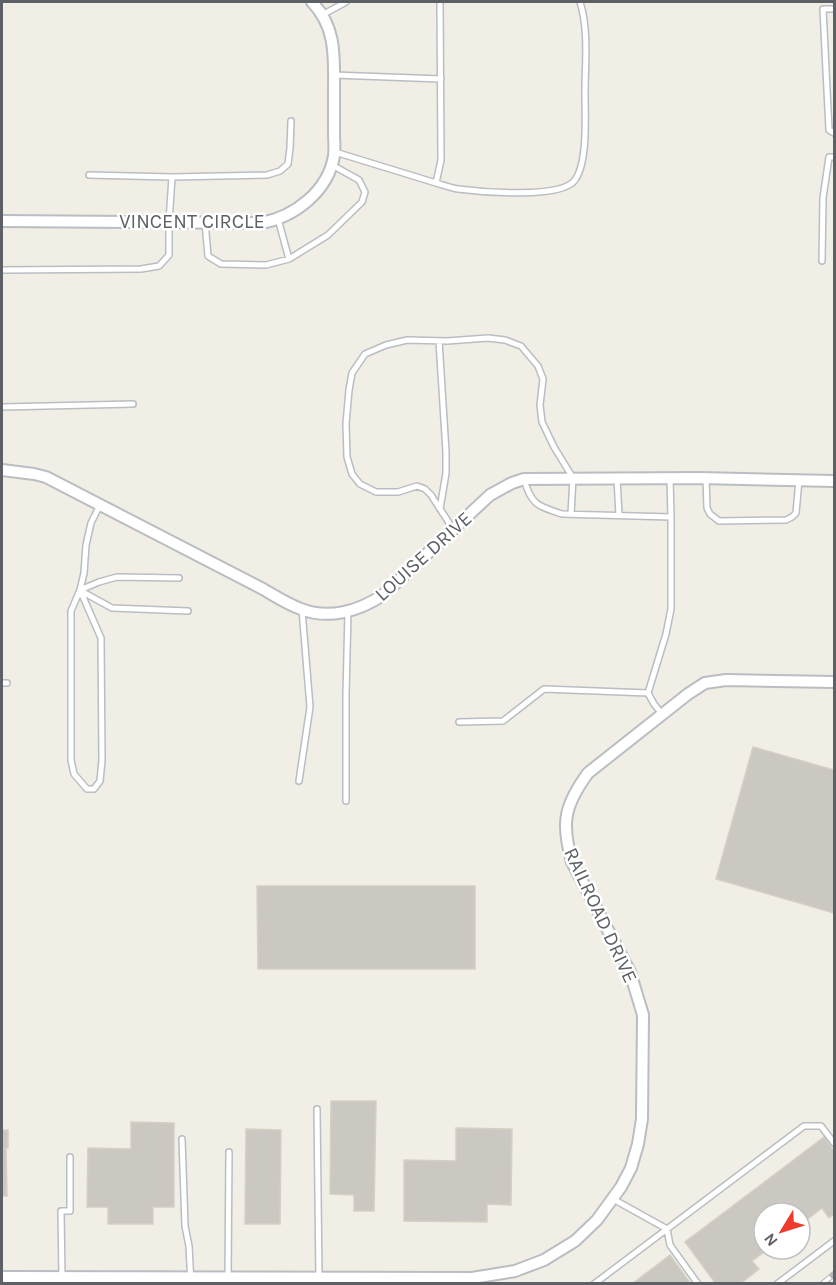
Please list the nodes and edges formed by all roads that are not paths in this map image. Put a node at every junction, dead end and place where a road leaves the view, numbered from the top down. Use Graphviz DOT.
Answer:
graph roads {
  1 [pos="312,2"];
  2 [pos="346,2"];
  3 [pos="440,2"];
  4 [pos="580,2"];
  5 [pos="834,9"];
  6 [pos="322,15"];
  7 [pos="334,75"];
  8 [pos="441,79"];
  9 [pos="291,121"];
  10 [pos="834,133"];
  11 [pos="335,152"];
  12 [pos="834,157"];
  13 [pos="332,165"];
  14 [pos="89,175"];
  15 [pos="172,177"];
  16 [pos="436,183"];
  17 [pos="278,219"];
  18 [pos="2,221"];
  19 [pos="169,222"];
  20 [pos="205,222"];
  21 [pos="289,259"];
  22 [pos="822,261"];
  23 [pos="2,270"];
  24 [pos="439,341"];
  25 [pos="133,404"];
  26 [pos="2,407"];
  27 [pos="2,470"];
  28 [pos="573,478"];
  29 [pos="617,478"];
  30 [pos="670,478"];
  31 [pos="706,478"];
  32 [pos="524,479"];
  33 [pos="799,480"];
  34 [pos="834,481"];
  35 [pos="100,505"];
  36 [pos="440,510"];
  37 [pos="571,514"];
  38 [pos="619,515"];
  39 [pos="671,517"];
  40 [pos="453,529"];
  41 [pos="179,578"];
  42 [pos="80,590"];
  43 [pos="303,610"];
  44 [pos="188,611"];
  45 [pos="348,612"];
  46 [pos="834,682"];
  47 [pos="648,693"];
  48 [pos="662,714"];
  49 [pos="459,722"];
  50 [pos="299,781"];
  51 [pos="346,801"];
  52 [pos="317,1109"];
  53 [pos="182,1139"];
  54 [pos="834,1143"];
  55 [pos="229,1152"];
  56 [pos="70,1157"];
  57 [pos="613,1199"];
  58 [pos="667,1229"];
  59 [pos="834,1241"];
  60 [pos="2,1277"];
  61 [pos="62,1277"];
  62 [pos="235,1279"];
  63 [pos="191,1280"];
  64 [pos="326,1280"];
  65 [pos="430,1281"];
  66 [pos="594,1284"];
  67 [pos="698,1284"];
  68 [pos="777,1284"];
  1 -- 6 [label="street, VINCENT CIRCLE"];
  2 -- 6 [label="lane"];
  3 -- 8 [label="lane"];
  4 -- 16 [label="lane"];
  5 -- 10 [label="lane"];
  6 -- 7 [label="street, VINCENT CIRCLE"];
  7 -- 8 [label="lane"];
  7 -- 11 [label="street, VINCENT CIRCLE"];
  8 -- 16 [label="lane"];
  9 -- 15 [label="lane"];
  11 -- 13 [label="street, VINCENT CIRCLE"];
  11 -- 16 [label="lane"];
  12 -- 22 [label="lane"];
  13 -- 17 [label="street, VINCENT CIRCLE"];
  13 -- 21 [label="lane"];
  14 -- 15 [label="lane"];
  15 -- 19 [label="lane"];
  17 -- 20 [label="street, VINCENT CIRCLE"];
  17 -- 21 [label="lane"];
  18 -- 19 [label="street, VINCENT CIRCLE"];
  19 -- 20 [label="street, VINCENT CIRCLE"];
  19 -- 23 [label="lane"];
  20 -- 21 [label="lane"];
  24 -- 28 [label="lane"];
  24 -- 36 [label="lane"];
  24 -- 36 [label="lane"];
  25 -- 26 [label="lane"];
  27 -- 35 [label="street, LOUISE DRIVE"];
  28 -- 29 [label="street, LOUISE DRIVE"];
  28 -- 32 [label="street, LOUISE DRIVE"];
  28 -- 37 [label="lane"];
  29 -- 30 [label="street, LOUISE DRIVE"];
  29 -- 38 [label="lane"];
  30 -- 31 [label="street, LOUISE DRIVE"];
  30 -- 39 [label="lane"];
  31 -- 33 [label="street, LOUISE DRIVE"];
  31 -- 33 [label="lane"];
  32 -- 37 [label="lane"];
  32 -- 40 [label="street, LOUISE DRIVE"];
  33 -- 34 [label="street, LOUISE DRIVE"];
  35 -- 42 [label="lane"];
  35 -- 43 [label="street, LOUISE DRIVE"];
  36 -- 40 [label="lane"];
  37 -- 38 [label="lane"];
  38 -- 39 [label="lane"];
  39 -- 47 [label="lane"];
  40 -- 45 [label="street, LOUISE DRIVE"];
  41 -- 42 [label="lane"];
  42 -- 42 [label="lane"];
  42 -- 44 [label="lane"];
  43 -- 45 [label="street, LOUISE DRIVE"];
  43 -- 50 [label="lane"];
  45 -- 51 [label="lane"];
  46 -- 48 [label="street, RAILROAD DRIVE"];
  47 -- 48 [label="lane"];
  47 -- 49 [label="lane"];
  48 -- 57 [label="street, RAILROAD DRIVE"];
  52 -- 64 [label="lane"];
  53 -- 63 [label="lane"];
  54 -- 58 [label="lane"];
  55 -- 62 [label="lane"];
  56 -- 61 [label="lane"];
  57 -- 58 [label="lane"];
  57 -- 65 [label="street, RAILROAD DRIVE"];
  58 -- 66 [label="lane"];
  58 -- 67 [label="lane"];
  59 -- 68 [label="lane"];
  60 -- 61 [label="street, RAILROAD DRIVE"];
  61 -- 63 [label="street, RAILROAD DRIVE"];
  62 -- 63 [label="street, RAILROAD DRIVE"];
  62 -- 64 [label="street, RAILROAD DRIVE"];
  64 -- 65 [label="street, RAILROAD DRIVE"];
}
